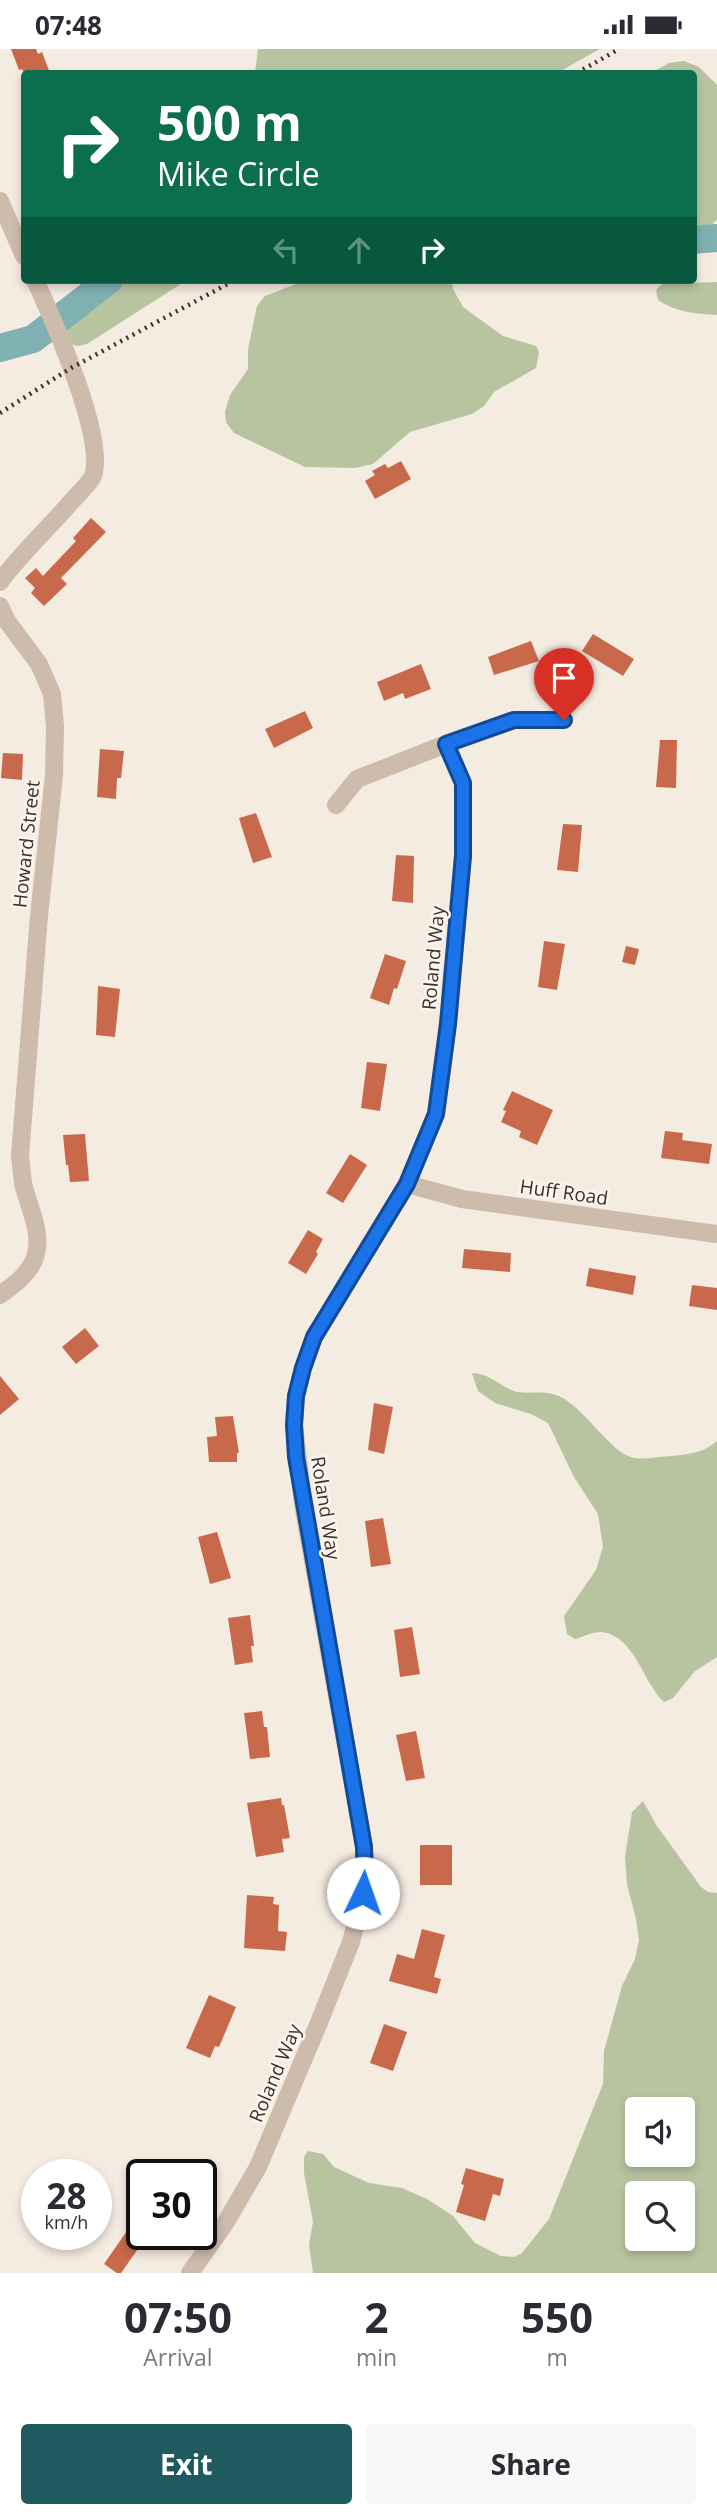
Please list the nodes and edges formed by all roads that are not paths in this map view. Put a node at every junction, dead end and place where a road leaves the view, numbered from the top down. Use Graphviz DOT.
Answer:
graph roads {
  1 [pos="0,201"];
  2 [pos="21,249"];
  3 [pos="37,284"];
  4 [pos="0,582"];
  5 [pos="0,606"];
  6 [pos="564,720"];
  7 [pos="446,744"];
  8 [pos="336,805"];
  9 [pos="407,1184"];
  10 [pos="717,1234"];
  11 [pos="0,1295"];
  12 [pos="190,2273"];
  1 -- 2 [label="street"];
  3 -- 4 [label="street"];
  5 -- 11 [label="street, Howard Street"];
  6 -- 7 [label="street"];
  7 -- 8 [label="street"];
  7 -- 9 [label="street, Roland Way"];
  9 -- 10 [label="street, Huff Road"];
  9 -- 12 [label="street, Roland Way"];
}
